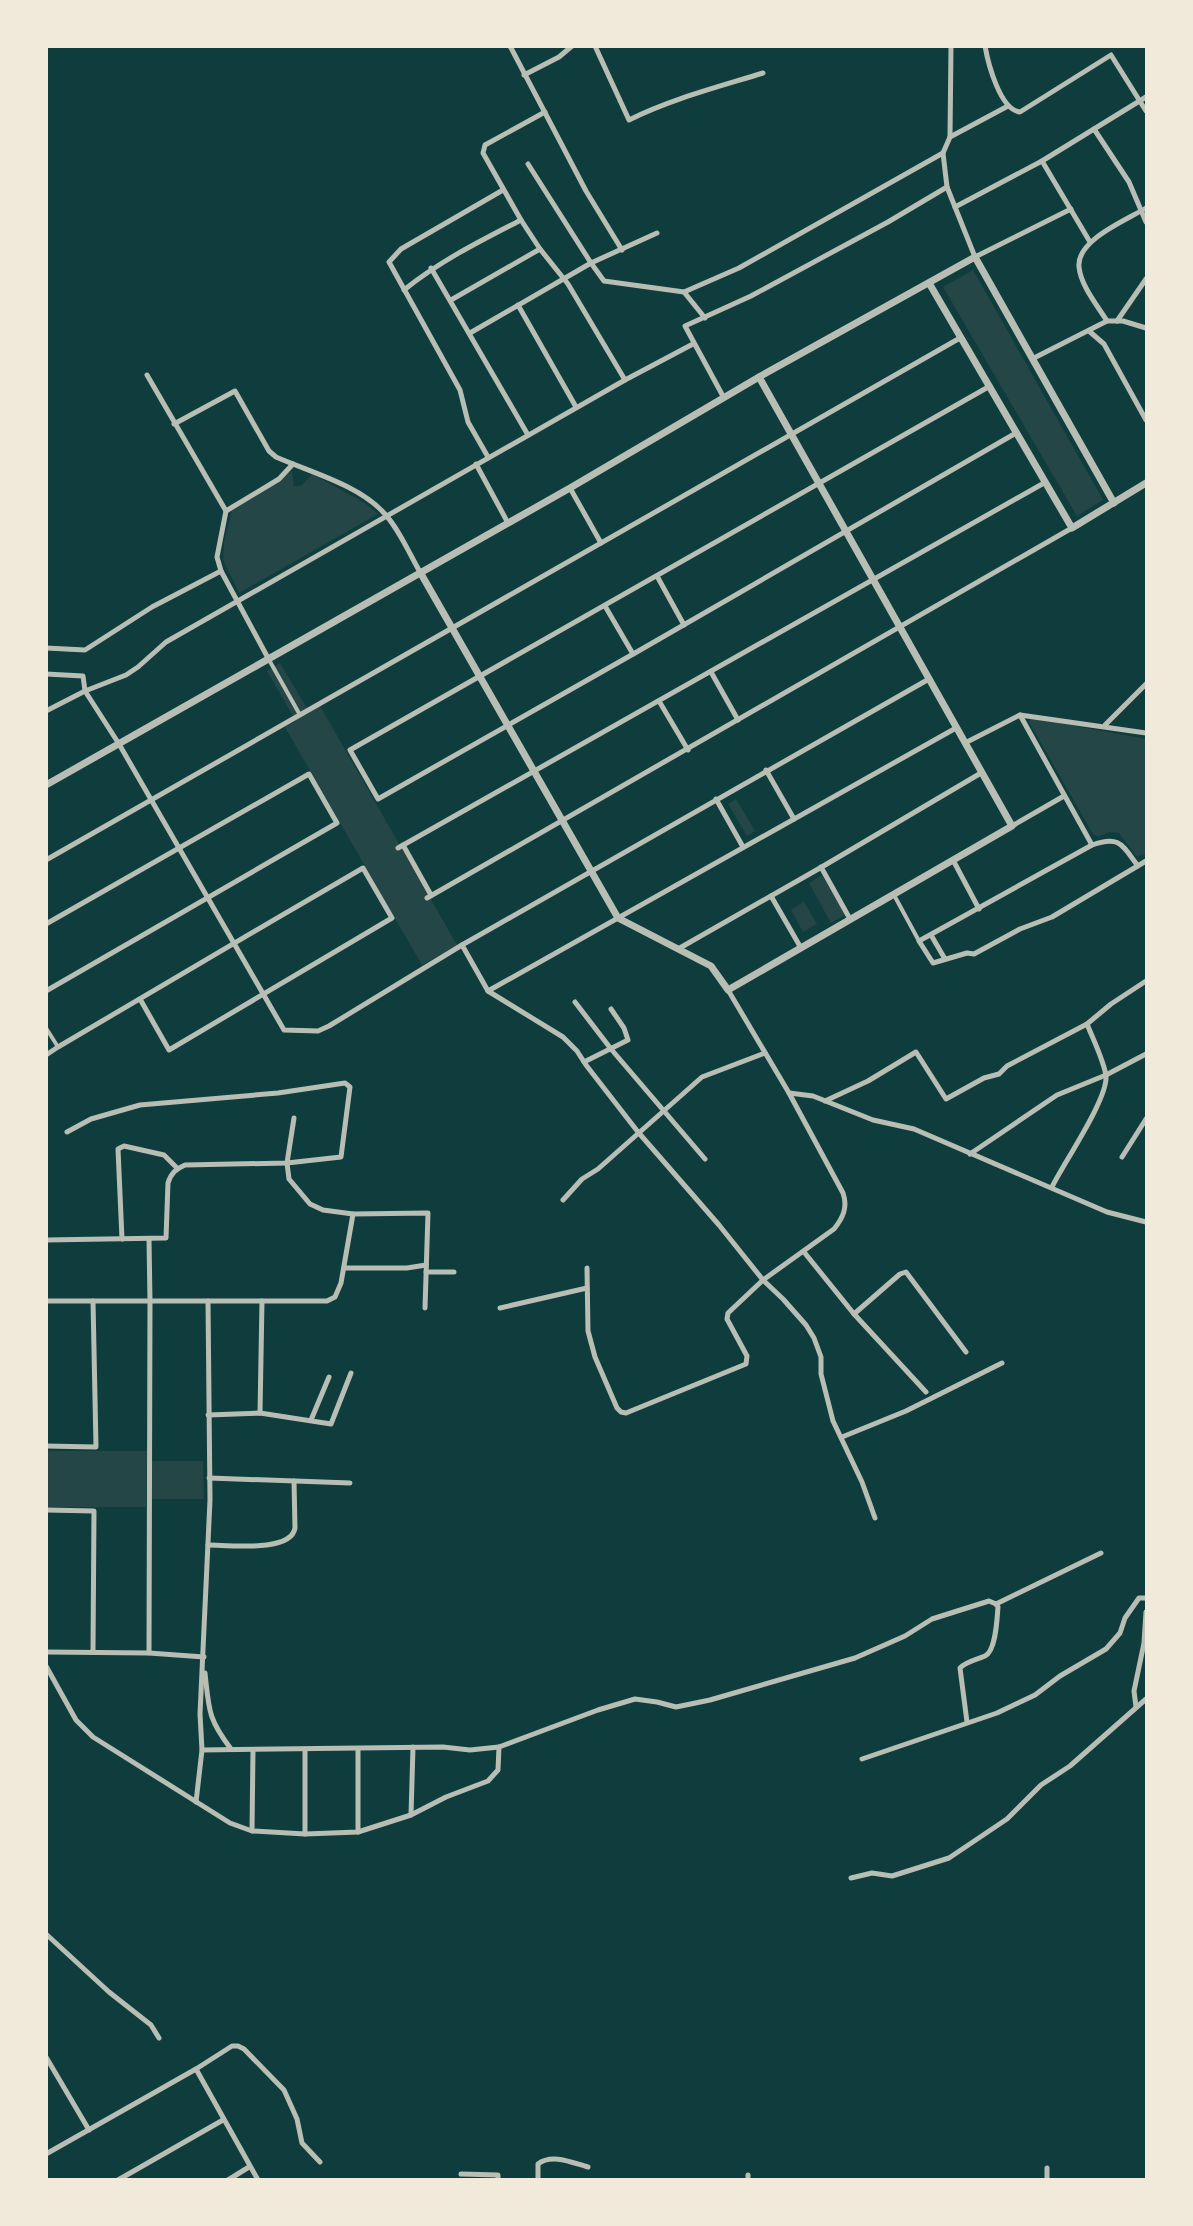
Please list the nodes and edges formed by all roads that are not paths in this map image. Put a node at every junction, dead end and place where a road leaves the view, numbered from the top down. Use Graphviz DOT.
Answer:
graph roads {
  1 [pos="510,46"];
  2 [pos="572,46"];
  3 [pos="595,46"];
  4 [pos="951,46"];
  5 [pos="985,46"];
  6 [pos="763,73"];
  7 [pos="524,75"];
  8 [pos="1146,97"];
  9 [pos="1140,101"];
  10 [pos="1008,106"];
  11 [pos="1146,111"];
  12 [pos="545,112"];
  13 [pos="1094,129"];
  14 [pos="950,136"];
  15 [pos="943,153"];
  16 [pos="1042,161"];
  17 [pos="528,164"];
  18 [pos="947,187"];
  19 [pos="504,190"];
  20 [pos="955,207"];
  21 [pos="1071,209"];
  22 [pos="1144,210"];
  23 [pos="521,220"];
  24 [pos="1146,222"];
  25 [pos="657,233"];
  26 [pos="1090,242"];
  27 [pos="540,249"];
  28 [pos="622,250"];
  29 [pos="975,256"];
  30 [pos="591,263"];
  31 [pos="431,268"];
  32 [pos="564,279"];
  33 [pos="1146,279"];
  34 [pos="929,284"];
  35 [pos="404,290"];
  36 [pos="684,292"];
  37 [pos="451,300"];
  38 [pos="518,305"];
  39 [pos="705,318"];
  40 [pos="1107,321"];
  41 [pos="1117,321"];
  42 [pos="1146,328"];
  43 [pos="1089,331"];
  44 [pos="470,333"];
  45 [pos="960,338"];
  46 [pos="693,344"];
  47 [pos="1032,359"];
  48 [pos="147,375"];
  49 [pos="759,377"];
  50 [pos="625,380"];
  51 [pos="990,386"];
  52 [pos="724,398"];
  53 [pos="576,407"];
  54 [pos="1146,420"];
  55 [pos="174,424"];
  56 [pos="1016,433"];
  57 [pos="791,434"];
  58 [pos="528,435"];
  59 [pos="488,457"];
  60 [pos="293,464"];
  61 [pos="476,464"];
  62 [pos="1044,483"];
  63 [pos="1146,483"];
  64 [pos="819,484"];
  65 [pos="570,488"];
  66 [pos="1114,503"];
  67 [pos="226,511"];
  68 [pos="386,515"];
  69 [pos="508,523"];
  70 [pos="1072,528"];
  71 [pos="846,532"];
  72 [pos="601,543"];
  73 [pos="221,571"];
  74 [pos="420,572"];
  75 [pos="657,576"];
  76 [pos="873,580"];
  77 [pos="237,602"];
  78 [pos="605,606"];
  79 [pos="684,625"];
  80 [pos="900,627"];
  81 [pos="452,628"];
  82 [pos="46,648"];
  83 [pos="633,654"];
  84 [pos="268,658"];
  85 [pos="711,672"];
  86 [pos="46,674"];
  87 [pos="481,676"];
  88 [pos="929,679"];
  89 [pos="1146,684"];
  90 [pos="85,690"];
  91 [pos="659,701"];
  92 [pos="46,711"];
  93 [pos="300,715"];
  94 [pos="1020,715"];
  95 [pos="738,720"];
  96 [pos="508,725"];
  97 [pos="1105,725"];
  98 [pos="956,728"];
  99 [pos="1146,733"];
  100 [pos="965,743"];
  101 [pos="119,744"];
  102 [pos="687,750"];
  103 [pos="766,770"];
  104 [pos="534,771"];
  105 [pos="981,773"];
  106 [pos="46,785"];
  107 [pos="1064,796"];
  108 [pos="716,799"];
  109 [pos="150,800"];
  110 [pos="794,819"];
  111 [pos="561,821"];
  112 [pos="1012,826"];
  113 [pos="1092,845"];
  114 [pos="743,847"];
  115 [pos="179,849"];
  116 [pos="46,860"];
  117 [pos="953,860"];
  118 [pos="1146,861"];
  119 [pos="1138,866"];
  120 [pos="821,867"];
  121 [pos="591,871"];
  122 [pos="893,894"];
  123 [pos="771,896"];
  124 [pos="207,898"];
  125 [pos="979,909"];
  126 [pos="618,918"];
  127 [pos="850,919"];
  128 [pos="46,924"];
  129 [pos="931,934"];
  130 [pos="919,941"];
  131 [pos="233,944"];
  132 [pos="462,945"];
  133 [pos="801,948"];
  134 [pos="678,949"];
  135 [pos="945,959"];
  136 [pos="1146,981"];
  137 [pos="728,990"];
  138 [pos="46,991"];
  139 [pos="488,991"];
  140 [pos="263,996"];
  141 [pos="140,999"];
  142 [pos="575,1002"];
  143 [pos="612,1009"];
  144 [pos="1087,1024"];
  145 [pos="46,1028"];
  146 [pos="58,1047"];
  147 [pos="611,1049"];
  148 [pos="765,1053"];
  149 [pos="1146,1053"];
  150 [pos="46,1055"];
  151 [pos="584,1062"];
  152 [pos="1106,1075"];
  153 [pos="789,1093"];
  154 [pos="825,1101"];
  155 [pos="664,1111"];
  156 [pos="294,1118"];
  157 [pos="1146,1119"];
  158 [pos="67,1132"];
  159 [pos="638,1132"];
  160 [pos="970,1154"];
  161 [pos="1122,1157"];
  162 [pos="705,1159"];
  163 [pos="287,1163"];
  164 [pos="177,1168"];
  165 [pos="1052,1187"];
  166 [pos="562,1200"];
  167 [pos="353,1214"];
  168 [pos="1146,1222"];
  169 [pos="122,1239"];
  170 [pos="149,1239"];
  171 [pos="46,1240"];
  172 [pos="804,1252"];
  173 [pos="345,1268"];
  174 [pos="587,1268"];
  175 [pos="426,1269"];
  176 [pos="454,1272"];
  177 [pos="763,1280"];
  178 [pos="587,1288"];
  179 [pos="46,1301"];
  180 [pos="93,1301"];
  181 [pos="150,1301"];
  182 [pos="208,1301"];
  183 [pos="262,1301"];
  184 [pos="425,1308"];
  185 [pos="500,1308"];
  186 [pos="854,1314"];
  187 [pos="966,1352"];
  188 [pos="1002,1363"];
  189 [pos="351,1373"];
  190 [pos="329,1377"];
  191 [pos="926,1392"];
  192 [pos="260,1413"];
  193 [pos="208,1416"];
  194 [pos="311,1420"];
  195 [pos="842,1437"];
  196 [pos="46,1446"];
  197 [pos="208,1478"];
  198 [pos="294,1480"];
  199 [pos="350,1483"];
  200 [pos="46,1510"];
  201 [pos="875,1518"];
  202 [pos="208,1545"];
  203 [pos="1101,1553"];
  204 [pos="1146,1598"];
  205 [pos="996,1604"];
  206 [pos="1146,1612"];
  207 [pos="46,1652"];
  208 [pos="93,1653"];
  209 [pos="149,1653"];
  210 [pos="204,1657"];
  211 [pos="46,1666"];
  212 [pos="1146,1699"];
  213 [pos="1136,1707"];
  214 [pos="967,1722"];
  215 [pos="499,1746"];
  216 [pos="413,1747"];
  217 [pos="231,1749"];
  218 [pos="358,1749"];
  219 [pos="202,1750"];
  220 [pos="253,1750"];
  221 [pos="305,1750"];
  222 [pos="862,1759"];
  223 [pos="196,1802"];
  224 [pos="411,1815"];
  225 [pos="252,1831"];
  226 [pos="358,1832"];
  227 [pos="305,1834"];
  228 [pos="850,1878"];
  229 [pos="46,1934"];
  230 [pos="159,2038"];
  231 [pos="46,2057"];
  232 [pos="196,2069"];
  233 [pos="223,2120"];
  234 [pos="89,2130"];
  235 [pos="46,2154"];
  236 [pos="320,2162"];
  237 [pos="249,2167"];
  238 [pos="588,2167"];
  239 [pos="1047,2168"];
  240 [pos="461,2174"];
  241 [pos="118,2180"];
  242 [pos="228,2180"];
  243 [pos="258,2180"];
  244 [pos="498,2180"];
  245 [pos="538,2180"];
  246 [pos="1047,2180"];
  1 -- 7 [label="street"];
  2 -- 7 [label="street"];
  3 -- 6 [label="street"];
  4 -- 14 [label="street"];
  5 -- 10 [label="street"];
  7 -- 12 [label="street"];
  8 -- 9 [label="street"];
  9 -- 10 [label="street"];
  9 -- 11 [label="street"];
  9 -- 13 [label="street"];
  10 -- 14 [label="street"];
  12 -- 19 [label="street"];
  12 -- 28 [label="street"];
  13 -- 16 [label="street"];
  13 -- 22 [label="street"];
  14 -- 15 [label="street"];
  15 -- 18 [label="street"];
  15 -- 36 [label="street"];
  16 -- 20 [label="street"];
  16 -- 21 [label="street"];
  17 -- 30 [label="street"];
  18 -- 20 [label="street"];
  18 -- 39 [label="street"];
  19 -- 23 [label="street"];
  19 -- 35 [label="street"];
  20 -- 29 [label="street"];
  21 -- 26 [label="street"];
  21 -- 29 [label="street"];
  22 -- 24 [label="street"];
  22 -- 26 [label="street"];
  23 -- 27 [label="street"];
  23 -- 31 [label="street"];
  25 -- 28 [label="street"];
  26 -- 40 [label="street"];
  27 -- 32 [label="street"];
  27 -- 37 [label="street"];
  28 -- 30 [label="street"];
  29 -- 34 [label="street"];
  29 -- 47 [label="street"];
  30 -- 32 [label="street"];
  30 -- 36 [label="street"];
  31 -- 35 [label="street"];
  31 -- 37 [label="street"];
  32 -- 38 [label="street"];
  32 -- 50 [label="street"];
  33 -- 41 [label="street"];
  34 -- 45 [label="street"];
  34 -- 49 [label="street"];
  35 -- 59 [label="street"];
  36 -- 39 [label="street"];
  37 -- 44 [label="street"];
  38 -- 44 [label="street"];
  38 -- 53 [label="street"];
  39 -- 46 [label="street"];
  40 -- 41 [label="street"];
  40 -- 43 [label="street"];
  41 -- 42 [label="street"];
  43 -- 47 [label="street"];
  43 -- 54 [label="street"];
  44 -- 58 [label="street"];
  45 -- 51 [label="street"];
  45 -- 57 [label="street"];
  46 -- 50 [label="street"];
  46 -- 52 [label="street"];
  47 -- 66 [label="street"];
  48 -- 55 [label="street"];
  49 -- 52 [label="street"];
  49 -- 57 [label="street"];
  50 -- 53 [label="street"];
  51 -- 56 [label="street"];
  51 -- 64 [label="street"];
  52 -- 65 [label="street"];
  53 -- 58 [label="street"];
  55 -- 60 [label="street"];
  55 -- 67 [label="street"];
  56 -- 62 [label="street"];
  56 -- 71 [label="street"];
  57 -- 64 [label="street"];
  57 -- 72 [label="street"];
  58 -- 59 [label="street"];
  59 -- 61 [label="street"];
  60 -- 67 [label="street"];
  60 -- 68 [label="street"];
  61 -- 68 [label="street"];
  61 -- 69 [label="street"];
  62 -- 70 [label="street"];
  62 -- 76 [label="street"];
  63 -- 66 [label="street"];
  64 -- 71 [label="street"];
  64 -- 75 [label="street"];
  65 -- 69 [label="street"];
  65 -- 72 [label="street"];
  66 -- 70 [label="street"];
  67 -- 73 [label="street"];
  68 -- 74 [label="street"];
  68 -- 77 [label="street"];
  69 -- 74 [label="street"];
  70 -- 80 [label="street"];
  71 -- 76 [label="street"];
  71 -- 79 [label="street"];
  72 -- 81 [label="street"];
  73 -- 77 [label="street"];
  73 -- 82 [label="street"];
  74 -- 81 [label="street"];
  74 -- 84 [label="street"];
  75 -- 78 [label="street"];
  75 -- 79 [label="street"];
  76 -- 80 [label="street"];
  76 -- 85 [label="street"];
  77 -- 84 [label="street"];
  77 -- 90 [label="street"];
  78 -- 83 [label="street"];
  78 -- 87 [label="street"];
  79 -- 83 [label="street"];
  80 -- 88 [label="street"];
  80 -- 95 [label="street"];
  81 -- 87 [label="street"];
  81 -- 93 [label="street"];
  83 -- 96 [label="street"];
  84 -- 93 [label="street"];
  84 -- 101 [label="street"];
  85 -- 91 [label="street"];
  85 -- 95 [label="street"];
  86 -- 90 [label="street"];
  87 -- 96 [label="street"];
  87 -- 96 [label="street"];
  88 -- 98 [label="street"];
  88 -- 103 [label="street"];
  89 -- 97 [label="street"];
  90 -- 92 [label="street"];
  90 -- 101 [label="street"];
  91 -- 102 [label="street"];
  91 -- 104 [label="street"];
  93 -- 109 [label="street"];
  94 -- 97 [label="street"];
  94 -- 100 [label="street"];
  94 -- 107 [label="street"];
  95 -- 102 [label="street"];
  96 -- 104 [label="street"];
  97 -- 99 [label="street"];
  98 -- 100 [label="street"];
  98 -- 110 [label="street"];
  100 -- 105 [label="street"];
  101 -- 106 [label="street"];
  101 -- 109 [label="street"];
  102 -- 111 [label="street"];
  103 -- 108 [label="street"];
  103 -- 110 [label="street"];
  104 -- 111 [label="street"];
  104 -- 111 [label="street"];
  105 -- 112 [label="street"];
  105 -- 120 [label="street"];
  107 -- 112 [label="street"];
  107 -- 113 [label="street"];
  108 -- 114 [label="street"];
  108 -- 121 [label="street"];
  109 -- 115 [label="street"];
  109 -- 116 [label="street"];
  110 -- 114 [label="street"];
  111 -- 121 [label="street"];
  112 -- 117 [label="street"];
  113 -- 119 [label="street"];
  113 -- 125 [label="street"];
  114 -- 126 [label="street"];
  115 -- 124 [label="street"];
  115 -- 124 [label="street"];
  115 -- 128 [label="street"];
  117 -- 122 [label="street"];
  117 -- 125 [label="street"];
  118 -- 119 [label="street"];
  119 -- 135 [label="street"];
  120 -- 123 [label="street"];
  120 -- 127 [label="street"];
  121 -- 126 [label="street"];
  121 -- 132 [label="street"];
  122 -- 127 [label="street"];
  122 -- 130 [label="street"];
  123 -- 133 [label="street"];
  123 -- 134 [label="street"];
  124 -- 131 [label="street"];
  124 -- 138 [label="street"];
  125 -- 129 [label="street"];
  126 -- 134 [label="street"];
  126 -- 139 [label="street"];
  127 -- 133 [label="street"];
  129 -- 130 [label="street"];
  129 -- 135 [label="street"];
  130 -- 135 [label="street"];
  131 -- 140 [label="street"];
  131 -- 140 [label="street"];
  131 -- 141 [label="street"];
  132 -- 139 [label="street"];
  132 -- 140 [label="street"];
  133 -- 137 [label="street"];
  134 -- 137 [label="street"];
  136 -- 144 [label="street"];
  137 -- 148 [label="street"];
  139 -- 151 [label="street"];
  140 -- 141 [label="street"];
  141 -- 146 [label="street"];
  142 -- 147 [label="street"];
  143 -- 147 [label="street"];
  144 -- 152 [label="street"];
  144 -- 154 [label="street"];
  145 -- 146 [label="street"];
  146 -- 150 [label="street"];
  147 -- 151 [label="street"];
  147 -- 155 [label="street"];
  148 -- 153 [label="street"];
  148 -- 155 [label="street"];
  149 -- 152 [label="street"];
  151 -- 159 [label="street"];
  152 -- 160 [label="street"];
  152 -- 165 [label="street"];
  153 -- 154 [label="street"];
  153 -- 172 [label="street"];
  154 -- 160 [label="street"];
  155 -- 159 [label="street"];
  155 -- 162 [label="street"];
  156 -- 163 [label="street"];
  157 -- 161 [label="street"];
  158 -- 163 [label="street"];
  159 -- 166 [label="street"];
  159 -- 177 [label="street"];
  160 -- 165 [label="street"];
  163 -- 164 [label="street"];
  163 -- 167 [label="street"];
  164 -- 169 [label="street"];
  164 -- 170 [label="street"];
  165 -- 168 [label="street"];
  167 -- 173 [label="street"];
  167 -- 175 [label="street"];
  169 -- 170 [label="street"];
  169 -- 171 [label="street"];
  170 -- 181 [label="street"];
  172 -- 177 [label="street"];
  172 -- 186 [label="street"];
  173 -- 175 [label="street"];
  173 -- 183 [label="street"];
  174 -- 178 [label="street"];
  175 -- 176 [label="street"];
  175 -- 184 [label="street"];
  177 -- 178 [label="street"];
  177 -- 195 [label="street"];
  178 -- 185 [label="street"];
  179 -- 180 [label="street"];
  180 -- 181 [label="street"];
  180 -- 196 [label="street"];
  181 -- 182 [label="street"];
  181 -- 209 [label="street"];
  182 -- 183 [label="street"];
  182 -- 193 [label="street"];
  183 -- 192 [label="street"];
  186 -- 187 [label="street"];
  186 -- 191 [label="street"];
  188 -- 195 [label="street"];
  189 -- 194 [label="street"];
  190 -- 194 [label="street"];
  192 -- 193 [label="street"];
  192 -- 194 [label="street"];
  193 -- 197 [label="street"];
  195 -- 201 [label="street"];
  197 -- 198 [label="street"];
  197 -- 202 [label="street"];
  198 -- 199 [label="street"];
  198 -- 202 [label="street"];
  200 -- 208 [label="street"];
  202 -- 210 [label="street"];
  203 -- 205 [label="street"];
  204 -- 214 [label="street"];
  205 -- 214 [label="street"];
  205 -- 215 [label="street"];
  206 -- 213 [label="street"];
  207 -- 208 [label="street"];
  208 -- 209 [label="street"];
  209 -- 210 [label="street"];
  210 -- 217 [label="street"];
  210 -- 219 [label="street"];
  211 -- 223 [label="street"];
  212 -- 213 [label="street"];
  213 -- 228 [label="street"];
  214 -- 222 [label="street"];
  215 -- 216 [label="street"];
  215 -- 224 [label="street"];
  216 -- 218 [label="street"];
  216 -- 224 [label="street"];
  217 -- 219 [label="street"];
  217 -- 220 [label="street"];
  218 -- 221 [label="street"];
  218 -- 226 [label="street"];
  219 -- 223 [label="street"];
  220 -- 221 [label="street"];
  220 -- 225 [label="street"];
  221 -- 227 [label="street"];
  223 -- 225 [label="street"];
  224 -- 226 [label="street"];
  225 -- 227 [label="street"];
  226 -- 227 [label="street"];
  229 -- 230 [label="street"];
  231 -- 234 [label="street"];
  232 -- 233 [label="street"];
  232 -- 234 [label="street"];
  232 -- 236 [label="street"];
  233 -- 237 [label="street"];
  233 -- 241 [label="street"];
  234 -- 235 [label="street"];
  237 -- 242 [label="street"];
  237 -- 243 [label="street"];
  238 -- 245 [label="street"];
  239 -- 246 [label="street"];
  240 -- 244 [label="street"];
}
